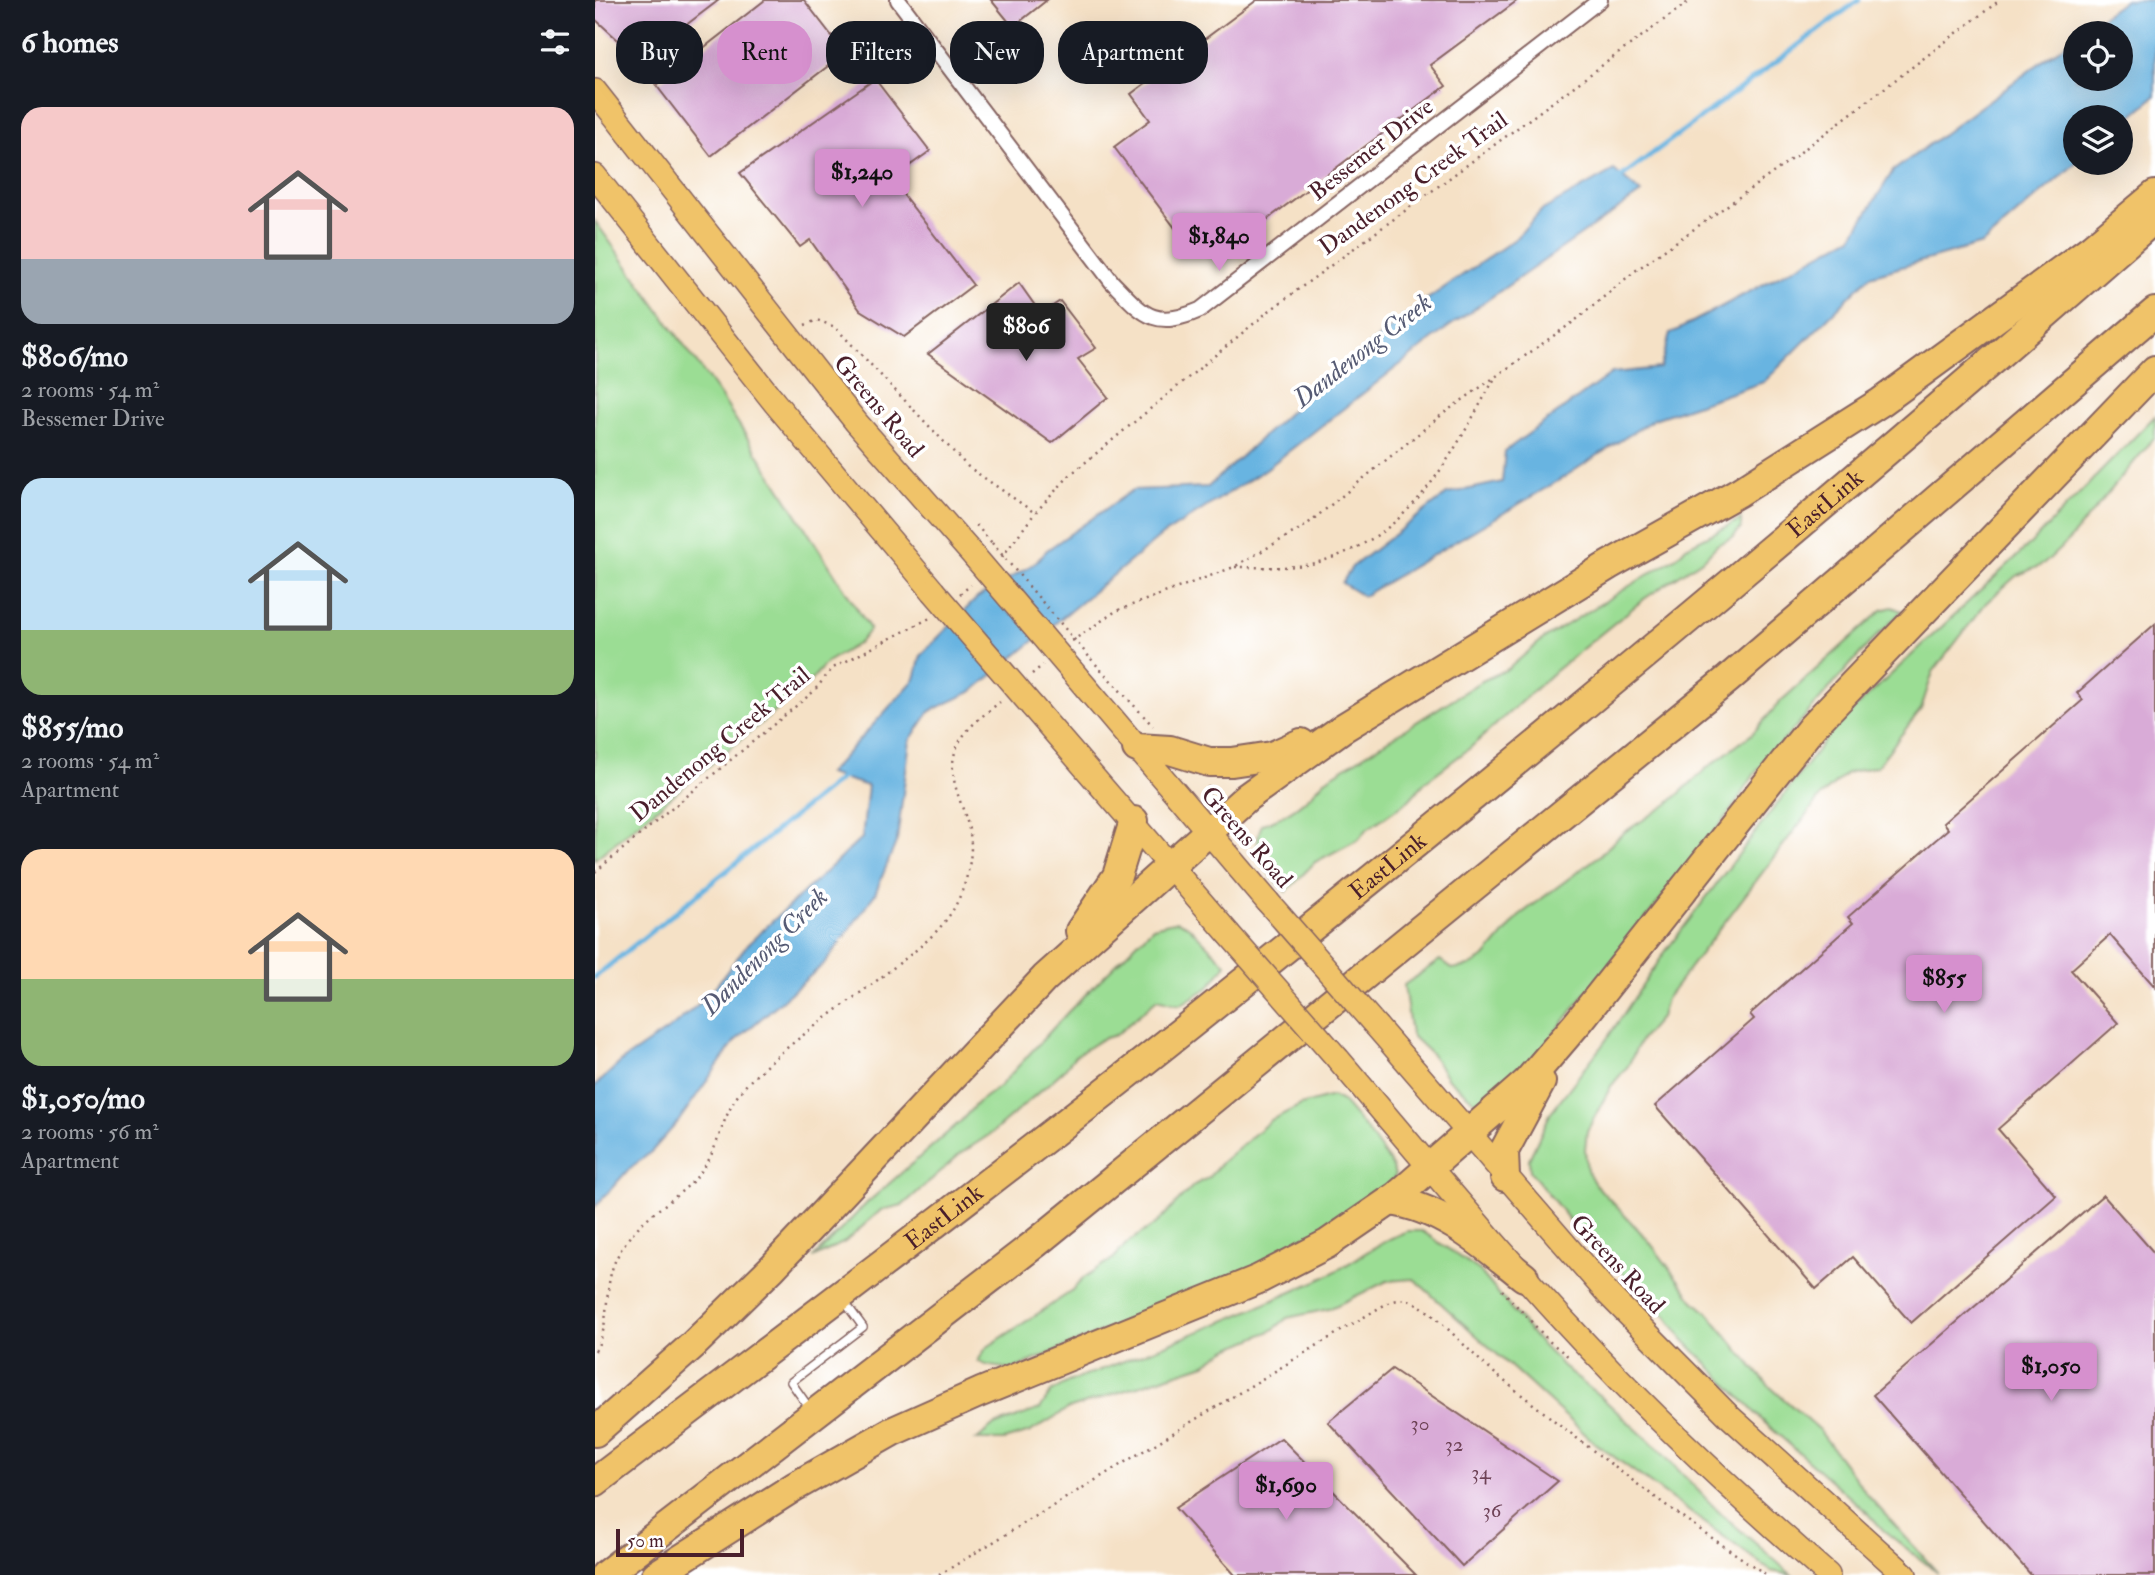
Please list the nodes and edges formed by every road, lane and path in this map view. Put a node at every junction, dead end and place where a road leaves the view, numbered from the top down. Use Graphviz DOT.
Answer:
graph roads {
  1 [pos="898,0"];
  2 [pos="1600,0"];
  3 [pos="1691,0"];
  4 [pos="2000,0"];
  5 [pos="595,91"];
  6 [pos="595,176"];
  7 [pos="2155,195"];
  8 [pos="2155,218"];
  9 [pos="2155,312"];
  10 [pos="789,338"];
  11 [pos="2155,370"];
  12 [pos="1496,375"];
  13 [pos="983,550"];
  14 [pos="1234,566"];
  15 [pos="1063,649"];
  16 [pos="1052,657"];
  17 [pos="1082,665"];
  18 [pos="833,668"];
  19 [pos="1031,675"];
  20 [pos="1002,700"];
  21 [pos="1343,729"];
  22 [pos="1137,748"];
  23 [pos="1134,821"];
  24 [pos="1207,832"];
  25 [pos="1170,865"];
  26 [pos="595,872"];
  27 [pos="1045,978"];
  28 [pos="1580,1020"];
  29 [pos="1469,1135"];
  30 [pos="1430,1167"];
  31 [pos="1505,1177"];
  32 [pos="1390,1201"];
  33 [pos="1524,1277"];
  34 [pos="840,1295"];
  35 [pos="595,1351"];
  36 [pos="814,1415"];
  37 [pos="595,1432"];
  38 [pos="595,1482"];
  39 [pos="605,1575"];
  40 [pos="656,1575"];
  41 [pos="939,1575"];
  42 [pos="1767,1575"];
  43 [pos="1828,1575"];
  44 [pos="1905,1575"];
  1 -- 2 [label="street, Bessemer Drive"];
  3 -- 10 [label="path, Dandenong Creek Trail"];
  4 -- 12 [label="path"];
  5 -- 10 [label="main road, Greens Road"];
  6 -- 23 [label="main road, bridge"];
  7 -- 21 [label="highway"];
  8 -- 34 [label="highway, EastLink"];
  9 -- 36 [label="highway"];
  10 -- 13 [label="main road, Greens Road"];
  11 -- 28 [label="highway"];
  12 -- 14 [label="path"];
  12 -- 14 [label="path"];
  13 -- 17 [label="main road, Greens Road, bridge"];
  13 -- 17 [label="path, bridge"];
  14 -- 15 [label="path"];
  16 -- 19 [label="path"];
  17 -- 22 [label="main road, Greens Road"];
  18 -- 26 [label="path, Dandenong Creek Trail"];
  20 -- 35 [label="path"];
  21 -- 22 [label="highway"];
  21 -- 24 [label="highway"];
  22 -- 24 [label="main road, Greens Road"];
  23 -- 25 [label="main road"];
  23 -- 27 [label="highway"];
  24 -- 25 [label="highway"];
  24 -- 29 [label="main road, Greens Road, bridge"];
  25 -- 27 [label="highway"];
  25 -- 30 [label="main road, bridge"];
  27 -- 37 [label="highway"];
  28 -- 29 [label="highway"];
  28 -- 31 [label="highway"];
  29 -- 30 [label="highway"];
  29 -- 31 [label="main road, Greens Road"];
  30 -- 32 [label="highway"];
  30 -- 33 [label="main road"];
  31 -- 44 [label="main road, Greens Road"];
  32 -- 33 [label="highway"];
  32 -- 40 [label="highway"];
  33 -- 43 [label="main road"];
  34 -- 36 [label="lane"];
  34 -- 38 [label="highway, EastLink"];
  36 -- 39 [label="highway"];
  41 -- 42 [label="path"];
}
